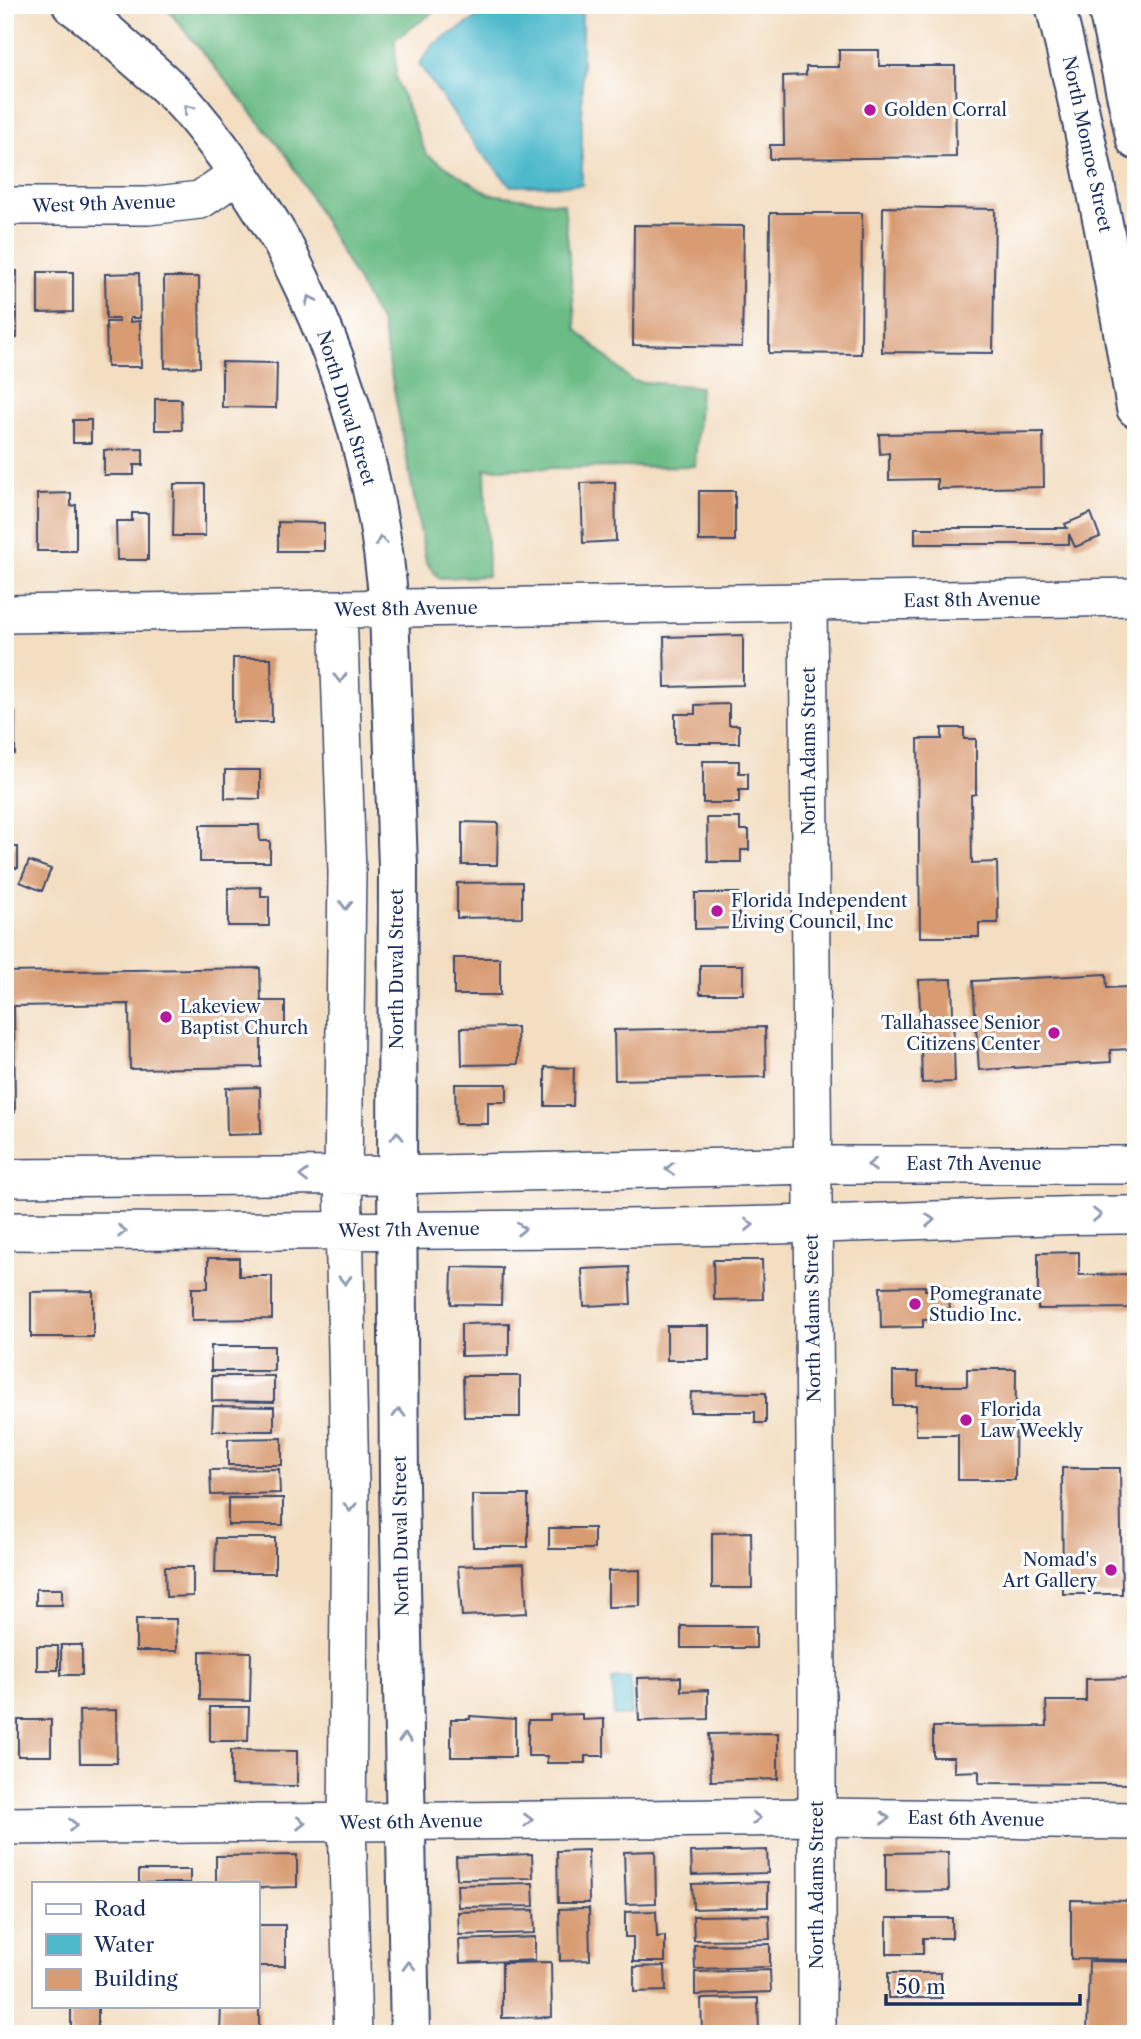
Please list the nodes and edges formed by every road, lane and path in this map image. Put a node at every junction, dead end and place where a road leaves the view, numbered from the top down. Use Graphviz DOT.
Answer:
graph roads {
  1 [pos="72,5"];
  2 [pos="1055,5"];
  3 [pos="1107,5"];
  4 [pos="1136,140"];
  5 [pos="238,174"];
  6 [pos="5,206"];
  7 [pos="1126,295"];
  8 [pos="1136,408"];
  9 [pos="1136,597"];
  10 [pos="808,603"];
  11 [pos="389,609"];
  12 [pos="338,610"];
  13 [pos="5,614"];
  14 [pos="1057,1164"];
  15 [pos="812,1165"];
  16 [pos="1136,1165"];
  17 [pos="397,1175"];
  18 [pos="343,1176"];
  19 [pos="5,1178"];
  20 [pos="75,1178"];
  21 [pos="1136,1215"];
  22 [pos="1058,1216"];
  23 [pos="813,1224"];
  24 [pos="5,1230"];
  25 [pos="75,1231"];
  26 [pos="343,1231"];
  27 [pos="397,1231"];
  28 [pos="817,1817"];
  29 [pos="1136,1821"];
  30 [pos="347,1822"];
  31 [pos="407,1822"];
  32 [pos="5,1826"];
  33 [pos="353,2034"];
  34 [pos="410,2034"];
  35 [pos="817,2034"];
  5 -- 1 [label="main road, North Duval Street, one-way"];
  2 -- 7 [label="main road, North Monroe Street"];
  3 -- 4 [label="main road"];
  5 -- 6 [label="street, West 9th Avenue"];
  11 -- 5 [label="main road, North Duval Street, one-way"];
  7 -- 8 [label="main road, North Monroe Street"];
  9 -- 10 [label="street, East 8th Avenue"];
  10 -- 11 [label="street, West 8th Avenue"];
  10 -- 15 [label="street, North Adams Street"];
  11 -- 12 [label="street, West 8th Avenue"];
  17 -- 11 [label="main road, North Duval Street, one-way"];
  12 -- 13 [label="street, West 8th Avenue"];
  12 -- 18 [label="street, one-way"];
  14 -- 15 [label="street, East 7th Avenue, one-way"];
  14 -- 16 [label="street, East 7th Avenue"];
  14 -- 22 [label="street"];
  15 -- 17 [label="street, one-way"];
  15 -- 23 [label="street, North Adams Street"];
  17 -- 18 [label="street"];
  17 -- 27 [label="main road, North Duval Street"];
  18 -- 20 [label="street, one-way"];
  18 -- 26 [label="street"];
  19 -- 20 [label="street"];
  20 -- 25 [label="street"];
  22 -- 21 [label="street, one-way"];
  23 -- 22 [label="street, one-way"];
  27 -- 23 [label="street, West 7th Avenue, one-way"];
  23 -- 28 [label="street, North Adams Street"];
  24 -- 25 [label="street, West 7th Avenue"];
  25 -- 26 [label="street, West 7th Avenue, one-way"];
  26 -- 27 [label="street, West 7th Avenue"];
  26 -- 30 [label="street, one-way"];
  31 -- 27 [label="main road, North Duval Street, one-way"];
  28 -- 29 [label="street, East 6th Avenue, one-way"];
  31 -- 28 [label="street, West 6th Avenue, one-way"];
  28 -- 35 [label="street, North Adams Street"];
  30 -- 31 [label="street, West 6th Avenue"];
  32 -- 30 [label="street, West 6th Avenue, one-way"];
  30 -- 33 [label="street"];
  34 -- 31 [label="main road, North Duval Street, one-way"];
}
